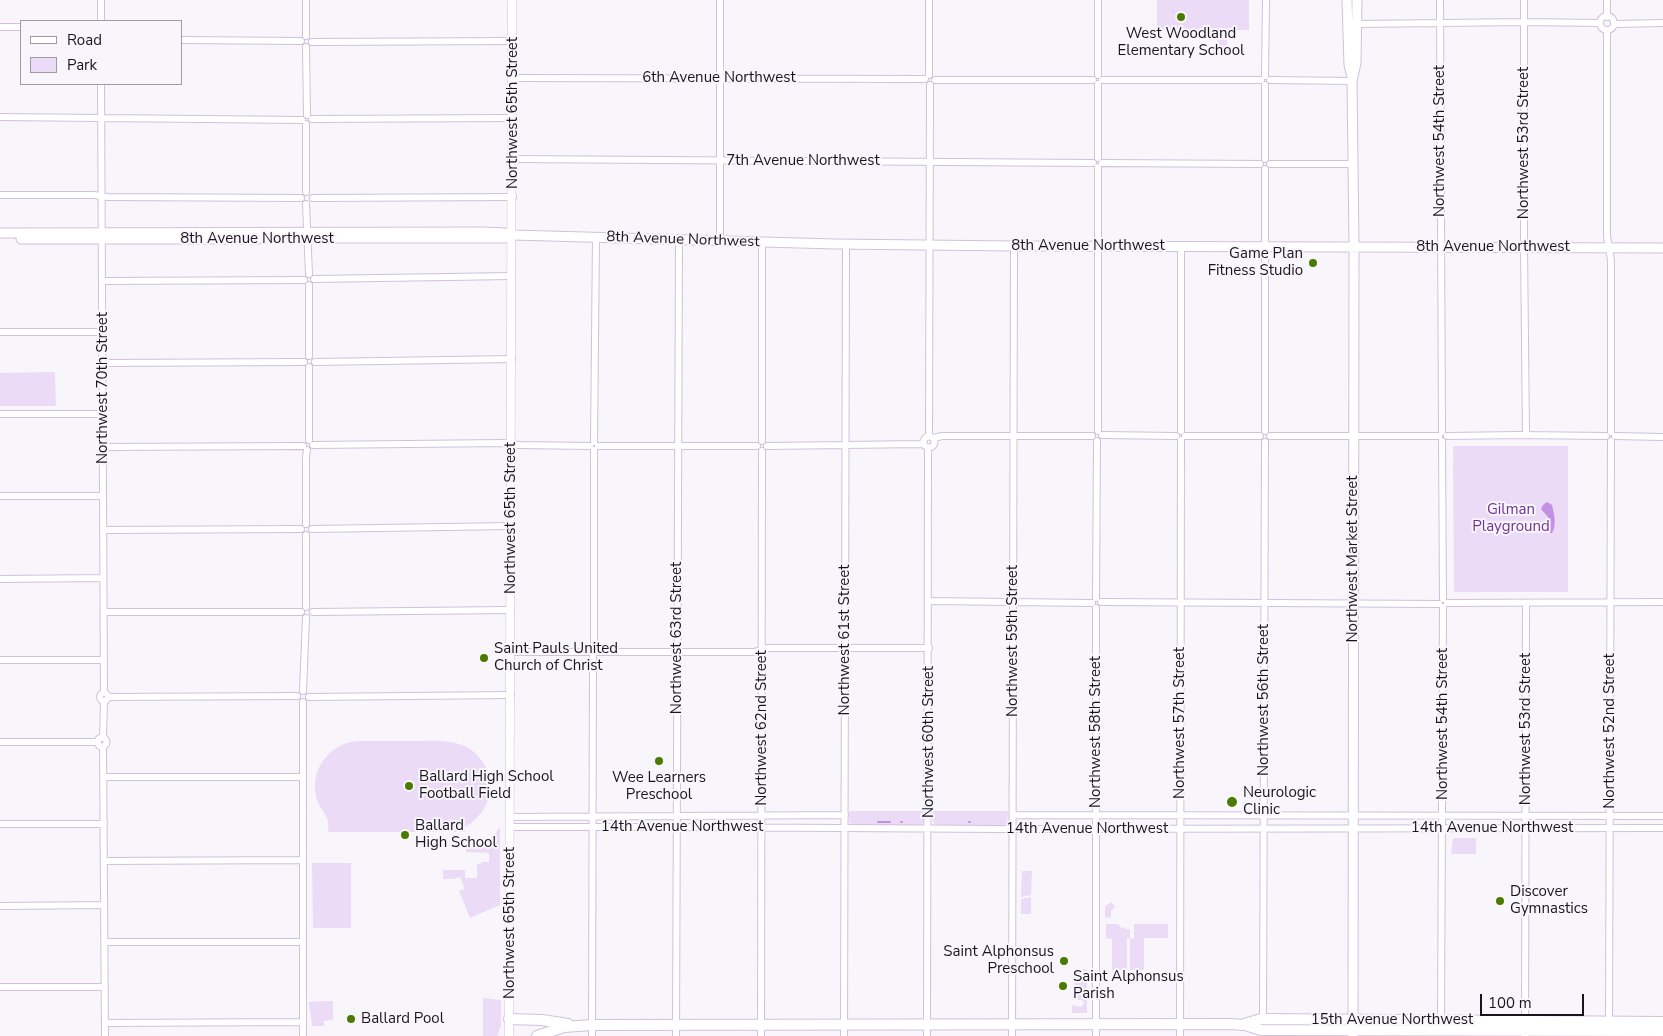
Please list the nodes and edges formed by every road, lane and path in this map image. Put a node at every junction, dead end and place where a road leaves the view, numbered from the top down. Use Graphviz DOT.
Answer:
graph roads {
  1 [pos="101,0"];
  2 [pos="306,0"];
  3 [pos="512,0"];
  4 [pos="720,0"];
  5 [pos="929,0"];
  6 [pos="1098,0"];
  7 [pos="1266,0"];
  8 [pos="1347,0"];
  9 [pos="1357,0"];
  10 [pos="1440,0"];
  11 [pos="1524,0"];
  12 [pos="1607,0"];
  13 [pos="1607,16"];
  14 [pos="101,20"];
  15 [pos="1524,22"];
  16 [pos="1439,23"];
  17 [pos="1600,23"];
  18 [pos="1663,23"];
  19 [pos="1358,24"];
  20 [pos="1614,24"];
  21 [pos="0,27"];
  22 [pos="20,27"];
  23 [pos="1607,30"];
  24 [pos="306,36"];
  25 [pos="182,40"];
  26 [pos="301,41"];
  27 [pos="512,41"];
  28 [pos="312,42"];
  29 [pos="306,47"];
  30 [pos="513,78"];
  31 [pos="720,79"];
  32 [pos="929,80"];
  33 [pos="1098,80"];
  34 [pos="1265,80"];
  35 [pos="1352,81"];
  36 [pos="101,85"];
  37 [pos="101,117"];
  38 [pos="0,118"];
  39 [pos="512,118"];
  40 [pos="307,119"];
  41 [pos="513,159"];
  42 [pos="720,160"];
  43 [pos="930,161"];
  44 [pos="1098,163"];
  45 [pos="1265,164"];
  46 [pos="1353,164"];
  47 [pos="306,192"];
  48 [pos="0,195"];
  49 [pos="102,196"];
  50 [pos="513,197"];
  51 [pos="301,198"];
  52 [pos="313,198"];
  53 [pos="306,204"];
  54 [pos="0,234"];
  55 [pos="307,235"];
  56 [pos="512,235"];
  57 [pos="102,236"];
  58 [pos="596,237"];
  59 [pos="679,239"];
  60 [pos="0,240"];
  61 [pos="720,241"];
  62 [pos="762,242"];
  63 [pos="846,244"];
  64 [pos="929,246"];
  65 [pos="1014,246"];
  66 [pos="1097,246"];
  67 [pos="1181,246"];
  68 [pos="1354,246"];
  69 [pos="1440,246"];
  70 [pos="1524,246"];
  71 [pos="1265,247"];
  72 [pos="1608,248"];
  73 [pos="1663,248"];
  74 [pos="512,276"];
  75 [pos="309,279"];
  76 [pos="103,281"];
  77 [pos="0,332"];
  78 [pos="103,332"];
  79 [pos="310,356"];
  80 [pos="512,359"];
  81 [pos="304,362"];
  82 [pos="315,362"];
  83 [pos="103,363"];
  84 [pos="309,367"];
  85 [pos="0,414"];
  86 [pos="102,414"];
  87 [pos="1013,435"];
  88 [pos="1526,435"];
  89 [pos="1097,436"];
  90 [pos="1181,436"];
  91 [pos="1265,436"];
  92 [pos="1442,436"];
  93 [pos="1611,436"];
  94 [pos="931,437"];
  95 [pos="1354,437"];
  96 [pos="1663,437"];
  97 [pos="311,443"];
  98 [pos="511,444"];
  99 [pos="845,445"];
  100 [pos="594,446"];
  101 [pos="677,446"];
  102 [pos="762,446"];
  103 [pos="926,446"];
  104 [pos="103,447"];
  105 [pos="305,448"];
  106 [pos="0,496"];
  107 [pos="103,496"];
  108 [pos="511,526"];
  109 [pos="306,527"];
  110 [pos="103,530"];
  111 [pos="103,578"];
  112 [pos="0,579"];
  113 [pos="929,601"];
  114 [pos="1013,601"];
  115 [pos="1611,602"];
  116 [pos="1663,602"];
  117 [pos="1096,603"];
  118 [pos="1180,603"];
  119 [pos="1264,603"];
  120 [pos="1353,603"];
  121 [pos="1443,603"];
  122 [pos="1526,603"];
  123 [pos="304,609"];
  124 [pos="511,610"];
  125 [pos="104,612"];
  126 [pos="313,612"];
  127 [pos="306,618"];
  128 [pos="845,648"];
  129 [pos="929,648"];
  130 [pos="762,650"];
  131 [pos="512,652"];
  132 [pos="594,652"];
  133 [pos="677,652"];
  134 [pos="0,660"];
  135 [pos="104,660"];
  136 [pos="303,691"];
  137 [pos="511,695"];
  138 [pos="297,696"];
  139 [pos="105,697"];
  140 [pos="309,697"];
  141 [pos="303,702"];
  142 [pos="0,742"];
  143 [pos="101,742"];
  144 [pos="103,776"];
  145 [pos="303,777"];
  146 [pos="1353,814"];
  147 [pos="845,815"];
  148 [pos="1013,815"];
  149 [pos="1096,815"];
  150 [pos="1180,815"];
  151 [pos="1264,815"];
  152 [pos="594,816"];
  153 [pos="678,816"];
  154 [pos="761,816"];
  155 [pos="1442,816"];
  156 [pos="1609,816"];
  157 [pos="1663,816"];
  158 [pos="1526,817"];
  159 [pos="510,818"];
  160 [pos="0,824"];
  161 [pos="104,824"];
  162 [pos="510,827"];
  163 [pos="594,827"];
  164 [pos="678,827"];
  165 [pos="761,827"];
  166 [pos="845,827"];
  167 [pos="928,828"];
  168 [pos="1012,828"];
  169 [pos="1179,828"];
  170 [pos="1264,828"];
  171 [pos="1353,828"];
  172 [pos="1442,828"];
  173 [pos="1610,828"];
  174 [pos="1663,828"];
  175 [pos="1096,829"];
  176 [pos="1526,829"];
  177 [pos="104,860"];
  178 [pos="303,860"];
  179 [pos="104,905"];
  180 [pos="0,906"];
  181 [pos="105,942"];
  182 [pos="303,942"];
  183 [pos="0,987"];
  184 [pos="105,987"];
  185 [pos="510,1019"];
  186 [pos="303,1022"];
  187 [pos="1663,1022"];
  188 [pos="105,1023"];
  189 [pos="844,1024"];
  190 [pos="1096,1024"];
  191 [pos="1180,1024"];
  192 [pos="676,1025"];
  193 [pos="927,1025"];
  194 [pos="1012,1025"];
  195 [pos="1263,1028"];
  196 [pos="1353,1028"];
  197 [pos="588,1029"];
  198 [pos="1441,1029"];
  199 [pos="1525,1029"];
  200 [pos="1609,1029"];
  201 [pos="761,1031"];
  202 [pos="1663,1031"];
  203 [pos="105,1036"];
  204 [pos="303,1036"];
  205 [pos="510,1036"];
  206 [pos="537,1036"];
  207 [pos="676,1036"];
  208 [pos="844,1036"];
  209 [pos="927,1036"];
  210 [pos="1012,1036"];
  211 [pos="1096,1036"];
  212 [pos="1180,1036"];
  1 -- 14 [label="street"];
  2 -- 24 [label="street"];
  3 -- 27 [label="street, Northwest 65th Street"];
  4 -- 31 [label="street"];
  5 -- 32 [label="street"];
  6 -- 33 [label="street, Northwest 58th Street"];
  7 -- 34 [label="street, Northwest 56th Street"];
  8 -- 35 [label="main road, Northwest Market Street"];
  9 -- 19 [label="main road, Northwest Market Street"];
  10 -- 16 [label="street, Northwest 54th Street"];
  11 -- 15 [label="street, Northwest 53rd Street"];
  12 -- 13 [label="street"];
  13 -- 17 [label="street"];
  13 -- 20 [label="street"];
  15 -- 16 [label="street"];
  15 -- 17 [label="street"];
  15 -- 70 [label="street, Northwest 53rd Street"];
  16 -- 19 [label="street"];
  16 -- 69 [label="street, Northwest 54th Street"];
  17 -- 23 [label="street"];
  18 -- 20 [label="street"];
  19 -- 35 [label="main road, Northwest Market Street"];
  20 -- 23 [label="street"];
  21 -- 22 [label="street"];
  23 -- 72 [label="street, Northwest 52nd Street"];
  24 -- 26 [label="street"];
  24 -- 28 [label="street"];
  25 -- 26 [label="street"];
  26 -- 29 [label="street"];
  27 -- 28 [label="street"];
  27 -- 30 [label="street, Northwest 65th Street"];
  28 -- 29 [label="street"];
  29 -- 40 [label="street"];
  30 -- 31 [label="street, 6th Avenue Northwest"];
  30 -- 39 [label="street, Northwest 65th Street"];
  31 -- 32 [label="street, 6th Avenue Northwest"];
  31 -- 42 [label="street"];
  32 -- 33 [label="street, 6th Avenue Northwest"];
  32 -- 43 [label="street"];
  33 -- 34 [label="street, 6th Avenue Northwest"];
  33 -- 44 [label="street, Northwest 58th Street"];
  34 -- 35 [label="street, 6th Avenue Northwest"];
  34 -- 45 [label="street, Northwest 56th Street"];
  35 -- 46 [label="main road, Northwest Market Street"];
  36 -- 37 [label="street, Northwest 70th Street"];
  37 -- 38 [label="street"];
  37 -- 40 [label="street"];
  37 -- 49 [label="street, Northwest 70th Street"];
  39 -- 40 [label="street"];
  39 -- 41 [label="street, Northwest 65th Street"];
  40 -- 47 [label="street"];
  41 -- 42 [label="street, 7th Avenue Northwest"];
  41 -- 50 [label="street, Northwest 65th Street"];
  42 -- 43 [label="street, 7th Avenue Northwest"];
  42 -- 61 [label="street"];
  43 -- 44 [label="street, 7th Avenue Northwest"];
  43 -- 64 [label="street"];
  44 -- 45 [label="street, 7th Avenue Northwest"];
  44 -- 66 [label="street, Northwest 58th Street"];
  45 -- 46 [label="street, 7th Avenue Northwest"];
  45 -- 71 [label="street, Northwest 56th Street"];
  46 -- 68 [label="main road, Northwest Market Street"];
  47 -- 51 [label="street"];
  47 -- 52 [label="street"];
  48 -- 49 [label="street"];
  49 -- 51 [label="street"];
  49 -- 57 [label="street, Northwest 70th Street"];
  50 -- 52 [label="street"];
  50 -- 56 [label="street, Northwest 65th Street"];
  51 -- 53 [label="street"];
  52 -- 53 [label="street"];
  53 -- 55 [label="street"];
  54 -- 57 [label="main road, 8th Avenue Northwest"];
  55 -- 56 [label="main road, 8th Avenue Northwest"];
  55 -- 57 [label="main road, 8th Avenue Northwest"];
  55 -- 75 [label="street"];
  56 -- 58 [label="main road, 8th Avenue Northwest"];
  56 -- 74 [label="street, Northwest 65th Street"];
  57 -- 60 [label="main road, 8th Avenue Northwest"];
  57 -- 76 [label="street, Northwest 70th Street"];
  58 -- 59 [label="main road, 8th Avenue Northwest"];
  58 -- 100 [label="street"];
  59 -- 61 [label="main road, 8th Avenue Northwest"];
  59 -- 101 [label="street, Northwest 63rd Street"];
  61 -- 62 [label="main road, 8th Avenue Northwest"];
  62 -- 63 [label="main road, 8th Avenue Northwest"];
  62 -- 102 [label="street, Northwest 62nd Street"];
  63 -- 64 [label="main road, 8th Avenue Northwest"];
  63 -- 99 [label="street, Northwest 61st Street"];
  64 -- 65 [label="main road, 8th Avenue Northwest"];
  64 -- 94 [label="street"];
  65 -- 66 [label="main road, 8th Avenue Northwest"];
  65 -- 87 [label="street, Northwest 59th Street"];
  66 -- 67 [label="main road, 8th Avenue Northwest"];
  66 -- 89 [label="street, Northwest 58th Street"];
  67 -- 71 [label="main road, 8th Avenue Northwest"];
  67 -- 90 [label="street, Northwest 57th Street"];
  68 -- 69 [label="main road, 8th Avenue Northwest"];
  68 -- 71 [label="main road, 8th Avenue Northwest"];
  68 -- 95 [label="main road, Northwest Market Street"];
  69 -- 70 [label="main road, 8th Avenue Northwest"];
  69 -- 92 [label="street, Northwest 54th Street"];
  70 -- 72 [label="main road, 8th Avenue Northwest"];
  70 -- 88 [label="street, Northwest 53rd Street"];
  71 -- 91 [label="street, Northwest 56th Street"];
  72 -- 73 [label="main road, 8th Avenue Northwest"];
  72 -- 93 [label="street, Northwest 52nd Street"];
  74 -- 75 [label="street"];
  74 -- 80 [label="street, Northwest 65th Street"];
  75 -- 76 [label="street"];
  75 -- 79 [label="street"];
  76 -- 78 [label="street, Northwest 70th Street"];
  77 -- 78 [label="street"];
  78 -- 83 [label="street, Northwest 70th Street"];
  79 -- 81 [label="street"];
  79 -- 82 [label="street"];
  80 -- 82 [label="street"];
  80 -- 98 [label="street, Northwest 65th Street"];
  81 -- 83 [label="street"];
  81 -- 84 [label="street"];
  82 -- 84 [label="street"];
  83 -- 86 [label="street, Northwest 70th Street"];
  84 -- 97 [label="street"];
  85 -- 86 [label="street"];
  86 -- 104 [label="street, Northwest 70th Street"];
  87 -- 89 [label="street"];
  87 -- 94 [label="street"];
  87 -- 114 [label="street, Northwest 59th Street"];
  88 -- 92 [label="street"];
  88 -- 93 [label="street"];
  89 -- 90 [label="street"];
  89 -- 117 [label="street, Northwest 58th Street"];
  90 -- 91 [label="street"];
  90 -- 118 [label="street, Northwest 57th Street"];
  91 -- 95 [label="street"];
  91 -- 119 [label="street, Northwest 56th Street"];
  92 -- 95 [label="street"];
  92 -- 121 [label="street, Northwest 54th Street"];
  93 -- 96 [label="street"];
  93 -- 115 [label="street, Northwest 52nd Street"];
  94 -- 103 [label="street"];
  95 -- 120 [label="main road, Northwest Market Street"];
  97 -- 98 [label="street"];
  97 -- 105 [label="street"];
  98 -- 100 [label="street"];
  98 -- 108 [label="street, Northwest 65th Street"];
  99 -- 102 [label="street"];
  99 -- 103 [label="street"];
  99 -- 128 [label="street, Northwest 61st Street"];
  100 -- 101 [label="street"];
  100 -- 132 [label="street"];
  101 -- 102 [label="street"];
  101 -- 133 [label="street, Northwest 63rd Street"];
  102 -- 130 [label="street, Northwest 62nd Street"];
  103 -- 113 [label="street, Northwest 60th Street"];
  104 -- 105 [label="street"];
  104 -- 107 [label="street, Northwest 70th Street"];
  105 -- 109 [label="street"];
  106 -- 107 [label="street"];
  107 -- 110 [label="street, Northwest 70th Street"];
  108 -- 109 [label="street"];
  108 -- 124 [label="street, Northwest 65th Street"];
  109 -- 110 [label="street"];
  109 -- 123 [label="street"];
  110 -- 111 [label="street, Northwest 70th Street"];
  111 -- 112 [label="street"];
  111 -- 125 [label="street, Northwest 70th Street"];
  113 -- 114 [label="street"];
  113 -- 129 [label="street, Northwest 60th Street"];
  114 -- 117 [label="street"];
  114 -- 148 [label="street, Northwest 59th Street"];
  115 -- 116 [label="street"];
  115 -- 122 [label="street"];
  115 -- 156 [label="street, Northwest 52nd Street"];
  117 -- 118 [label="street"];
  117 -- 149 [label="street, Northwest 58th Street"];
  118 -- 119 [label="street"];
  118 -- 150 [label="street, Northwest 57th Street"];
  119 -- 120 [label="street"];
  119 -- 151 [label="street, Northwest 56th Street"];
  120 -- 121 [label="street"];
  120 -- 146 [label="main road, Northwest Market Street"];
  121 -- 122 [label="street"];
  121 -- 155 [label="street, Northwest 54th Street"];
  122 -- 158 [label="street, Northwest 53rd Street"];
  123 -- 125 [label="street"];
  123 -- 126 [label="street"];
  123 -- 127 [label="street"];
  124 -- 126 [label="street"];
  124 -- 131 [label="street, Northwest 65th Street"];
  125 -- 135 [label="street, Northwest 70th Street"];
  126 -- 127 [label="street"];
  127 -- 136 [label="street"];
  128 -- 129 [label="street"];
  128 -- 130 [label="street"];
  128 -- 147 [label="street, Northwest 61st Street"];
  129 -- 167 [label="street, Northwest 60th Street"];
  130 -- 133 [label="street"];
  130 -- 154 [label="street, Northwest 62nd Street"];
  131 -- 132 [label="street"];
  131 -- 137 [label="street, Northwest 65th Street"];
  132 -- 133 [label="street"];
  132 -- 152 [label="street"];
  133 -- 153 [label="street, Northwest 63rd Street"];
  134 -- 135 [label="street"];
  135 -- 139 [label="street, Northwest 70th Street"];
  136 -- 138 [label="street"];
  136 -- 140 [label="street"];
  137 -- 140 [label="street"];
  137 -- 159 [label="street, Northwest 65th Street"];
  138 -- 139 [label="street"];
  138 -- 141 [label="street"];
  139 -- 143 [label="street, Northwest 70th Street"];
  140 -- 141 [label="street"];
  141 -- 145 [label="street"];
  142 -- 143 [label="street"];
  143 -- 144 [label="street, Northwest 70th Street"];
  144 -- 145 [label="street"];
  144 -- 161 [label="street, Northwest 70th Street"];
  145 -- 178 [label="street"];
  146 -- 151 [label="street, 14th Avenue Northwest"];
  146 -- 155 [label="street, 14th Avenue Northwest"];
  146 -- 171 [label="main road, Northwest Market Street"];
  147 -- 154 [label="street, 14th Avenue Northwest"];
  147 -- 166 [label="street, Northwest 61st Street"];
  148 -- 149 [label="street, 14th Avenue Northwest"];
  148 -- 168 [label="street, Northwest 59th Street"];
  149 -- 150 [label="street, 14th Avenue Northwest"];
  149 -- 175 [label="street, Northwest 58th Street"];
  150 -- 151 [label="street, 14th Avenue Northwest"];
  150 -- 169 [label="street, Northwest 57th Street"];
  151 -- 170 [label="street, Northwest 56th Street"];
  152 -- 153 [label="street, 14th Avenue Northwest"];
  152 -- 159 [label="street, 14th Avenue Northwest"];
  152 -- 163 [label="street"];
  153 -- 154 [label="street, 14th Avenue Northwest"];
  153 -- 164 [label="street, Northwest 63rd Street"];
  154 -- 165 [label="street, Northwest 62nd Street"];
  155 -- 158 [label="street, 14th Avenue Northwest"];
  155 -- 172 [label="street, Northwest 54th Street"];
  156 -- 157 [label="street, 14th Avenue Northwest"];
  156 -- 158 [label="street, 14th Avenue Northwest"];
  156 -- 173 [label="street, Northwest 52nd Street"];
  158 -- 176 [label="street, Northwest 53rd Street"];
  159 -- 162 [label="street, Northwest 65th Street"];
  160 -- 161 [label="street"];
  161 -- 177 [label="street, Northwest 70th Street"];
  162 -- 163 [label="street, 14th Avenue Northwest"];
  162 -- 185 [label="street, Northwest 65th Street"];
  163 -- 164 [label="street, 14th Avenue Northwest"];
  163 -- 197 [label="street"];
  164 -- 165 [label="street, 14th Avenue Northwest"];
  164 -- 192 [label="street, Northwest 63rd Street"];
  165 -- 166 [label="street, 14th Avenue Northwest"];
  165 -- 201 [label="street, Northwest 62nd Street"];
  166 -- 167 [label="street, 14th Avenue Northwest"];
  166 -- 189 [label="street, Northwest 61st Street"];
  167 -- 168 [label="street, 14th Avenue Northwest"];
  167 -- 193 [label="street, Northwest 60th Street"];
  168 -- 175 [label="street, 14th Avenue Northwest"];
  168 -- 194 [label="street, Northwest 59th Street"];
  169 -- 170 [label="street, 14th Avenue Northwest"];
  169 -- 175 [label="street, 14th Avenue Northwest"];
  169 -- 191 [label="street, Northwest 57th Street"];
  170 -- 171 [label="street, 14th Avenue Northwest"];
  170 -- 195 [label="street, Northwest 56th Street"];
  171 -- 172 [label="street, 14th Avenue Northwest"];
  171 -- 196 [label="main road, Northwest Market Street"];
  172 -- 176 [label="street, 14th Avenue Northwest"];
  172 -- 198 [label="street, Northwest 54th Street"];
  173 -- 174 [label="street, 14th Avenue Northwest"];
  173 -- 176 [label="street, 14th Avenue Northwest"];
  173 -- 200 [label="street, Northwest 52nd Street"];
  175 -- 190 [label="street, Northwest 58th Street"];
  176 -- 199 [label="street, Northwest 53rd Street"];
  177 -- 178 [label="street"];
  177 -- 179 [label="street, Northwest 70th Street"];
  178 -- 182 [label="street"];
  179 -- 180 [label="street"];
  179 -- 181 [label="street, Northwest 70th Street"];
  181 -- 182 [label="street"];
  181 -- 184 [label="street, Northwest 70th Street"];
  182 -- 186 [label="street"];
  183 -- 184 [label="street"];
  184 -- 188 [label="street, Northwest 70th Street"];
  185 -- 197 [label="main road"];
  185 -- 205 [label="street, Northwest 65th Street"];
  186 -- 188 [label="street"];
  186 -- 204 [label="street"];
  187 -- 200 [label="main road, 15th Avenue Northwest"];
  188 -- 203 [label="street, Northwest 70th Street"];
  189 -- 193 [label="main road, 15th Avenue Northwest"];
  189 -- 201 [label="main road, 15th Avenue Northwest"];
  189 -- 208 [label="street, Northwest 61st Street"];
  190 -- 191 [label="main road, 15th Avenue Northwest"];
  190 -- 194 [label="main road, 15th Avenue Northwest"];
  190 -- 211 [label="street, Northwest 58th Street"];
  191 -- 195 [label="main road, 15th Avenue Northwest"];
  191 -- 212 [label="street, Northwest 57th Street"];
  192 -- 197 [label="main road, 15th Avenue Northwest"];
  192 -- 201 [label="main road, 15th Avenue Northwest"];
  192 -- 207 [label="street, Northwest 63rd Street"];
  193 -- 194 [label="main road, 15th Avenue Northwest"];
  193 -- 209 [label="street, Northwest 60th Street"];
  194 -- 210 [label="street, Northwest 59th Street"];
  195 -- 196 [label="main road, 15th Avenue Northwest"];
  196 -- 198 [label="main road, 15th Avenue Northwest"];
  197 -- 206 [label="main road, 15th Avenue Northwest"];
  198 -- 199 [label="main road, 15th Avenue Northwest"];
  199 -- 200 [label="main road, 15th Avenue Northwest"];
  200 -- 202 [label="main road, 15th Avenue Northwest"];
}
